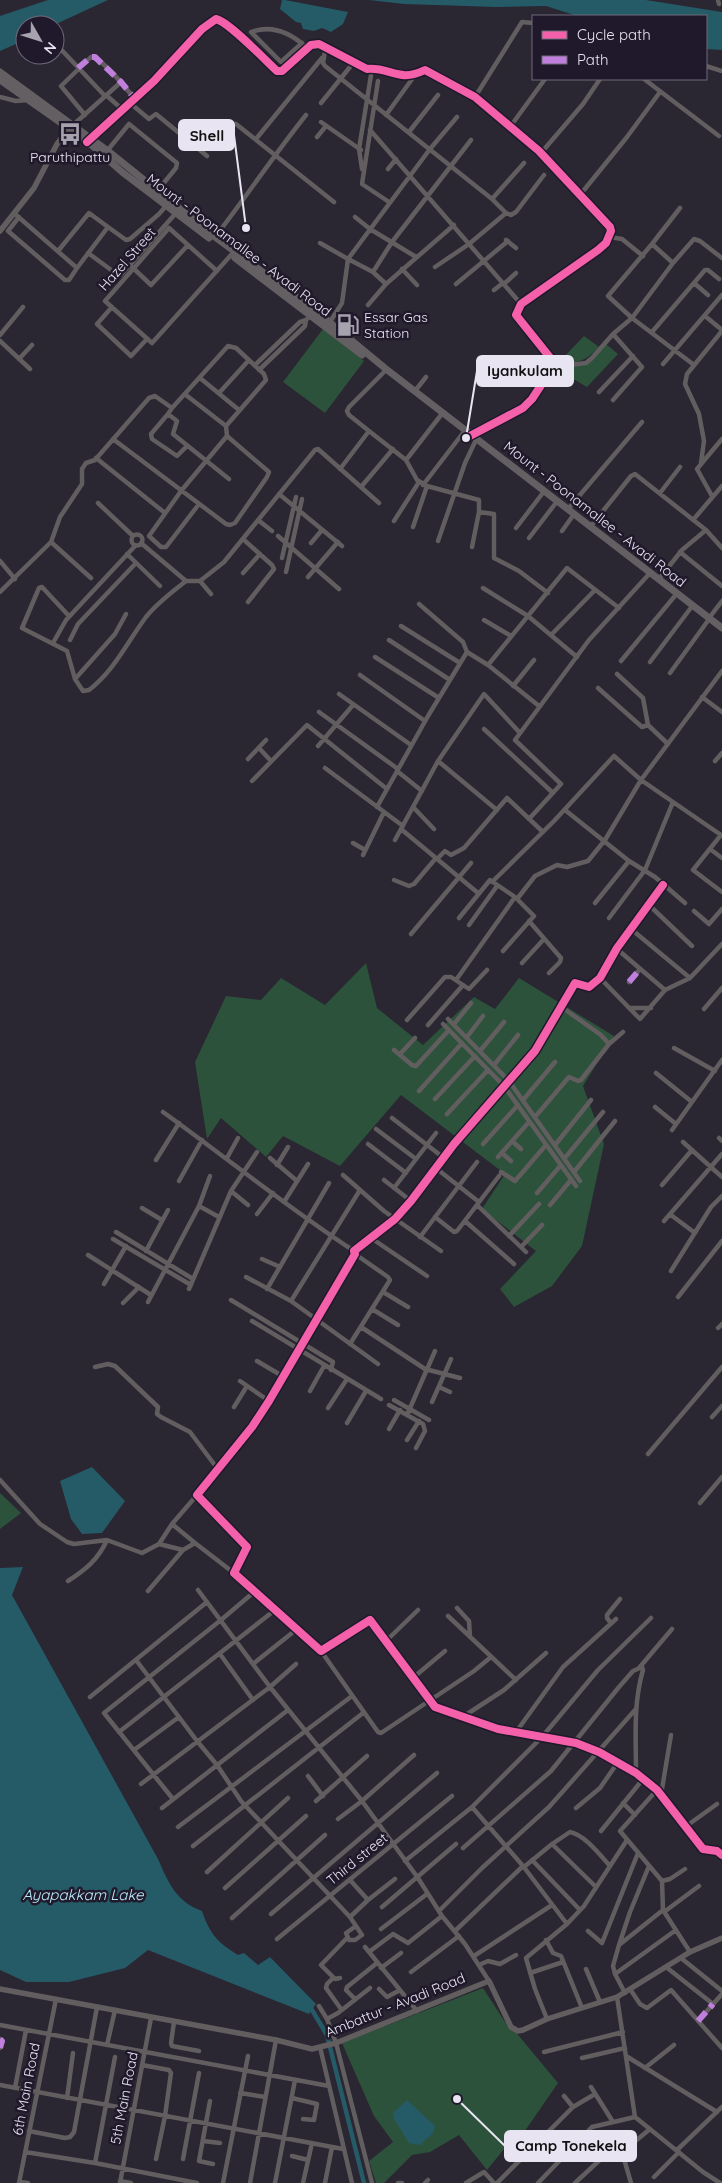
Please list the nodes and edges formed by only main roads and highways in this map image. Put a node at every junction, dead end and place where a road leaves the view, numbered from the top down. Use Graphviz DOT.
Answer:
graph roads {
  1 [pos="0,72"];
  2 [pos="0,80"];
  3 [pos="31,98"];
  4 [pos="106,153"];
  5 [pos="328,325"];
  6 [pos="468,434"];
  7 [pos="648,574"];
  8 [pos="708,620"];
  9 [pos="722,628"];
  10 [pos="722,633"];
  1 -- 3 [label="main road, Mount - Poonamallee - Avadi Road"];
  2 -- 3 [label="main road, Mount - Poonamallee - Avadi Road"];
  3 -- 4 [label="main road, Mount - Poonamallee - Avadi Road"];
  4 -- 5 [label="main road, Mount - Poonamallee - Avadi Road"];
  4 -- 5 [label="main road, Mount - Poonamallee - Avadi Road"];
  5 -- 6 [label="main road, Mount - Poonamallee - Avadi Road"];
  5 -- 6 [label="main road, Mount - Poonamallee - Avadi Road"];
  6 -- 7 [label="main road, Mount - Poonamallee - Avadi Road"];
  6 -- 7 [label="main road, Mount - Poonamallee - Avadi Road"];
  7 -- 8 [label="main road, Mount - Poonamallee - Avadi Road"];
  7 -- 8 [label="main road, Mount - Poonamallee - Avadi Road"];
  8 -- 9 [label="main road, Mount - Poonamallee - Avadi Road"];
  8 -- 10 [label="main road, Mount - Poonamallee - Avadi Road"];
}
